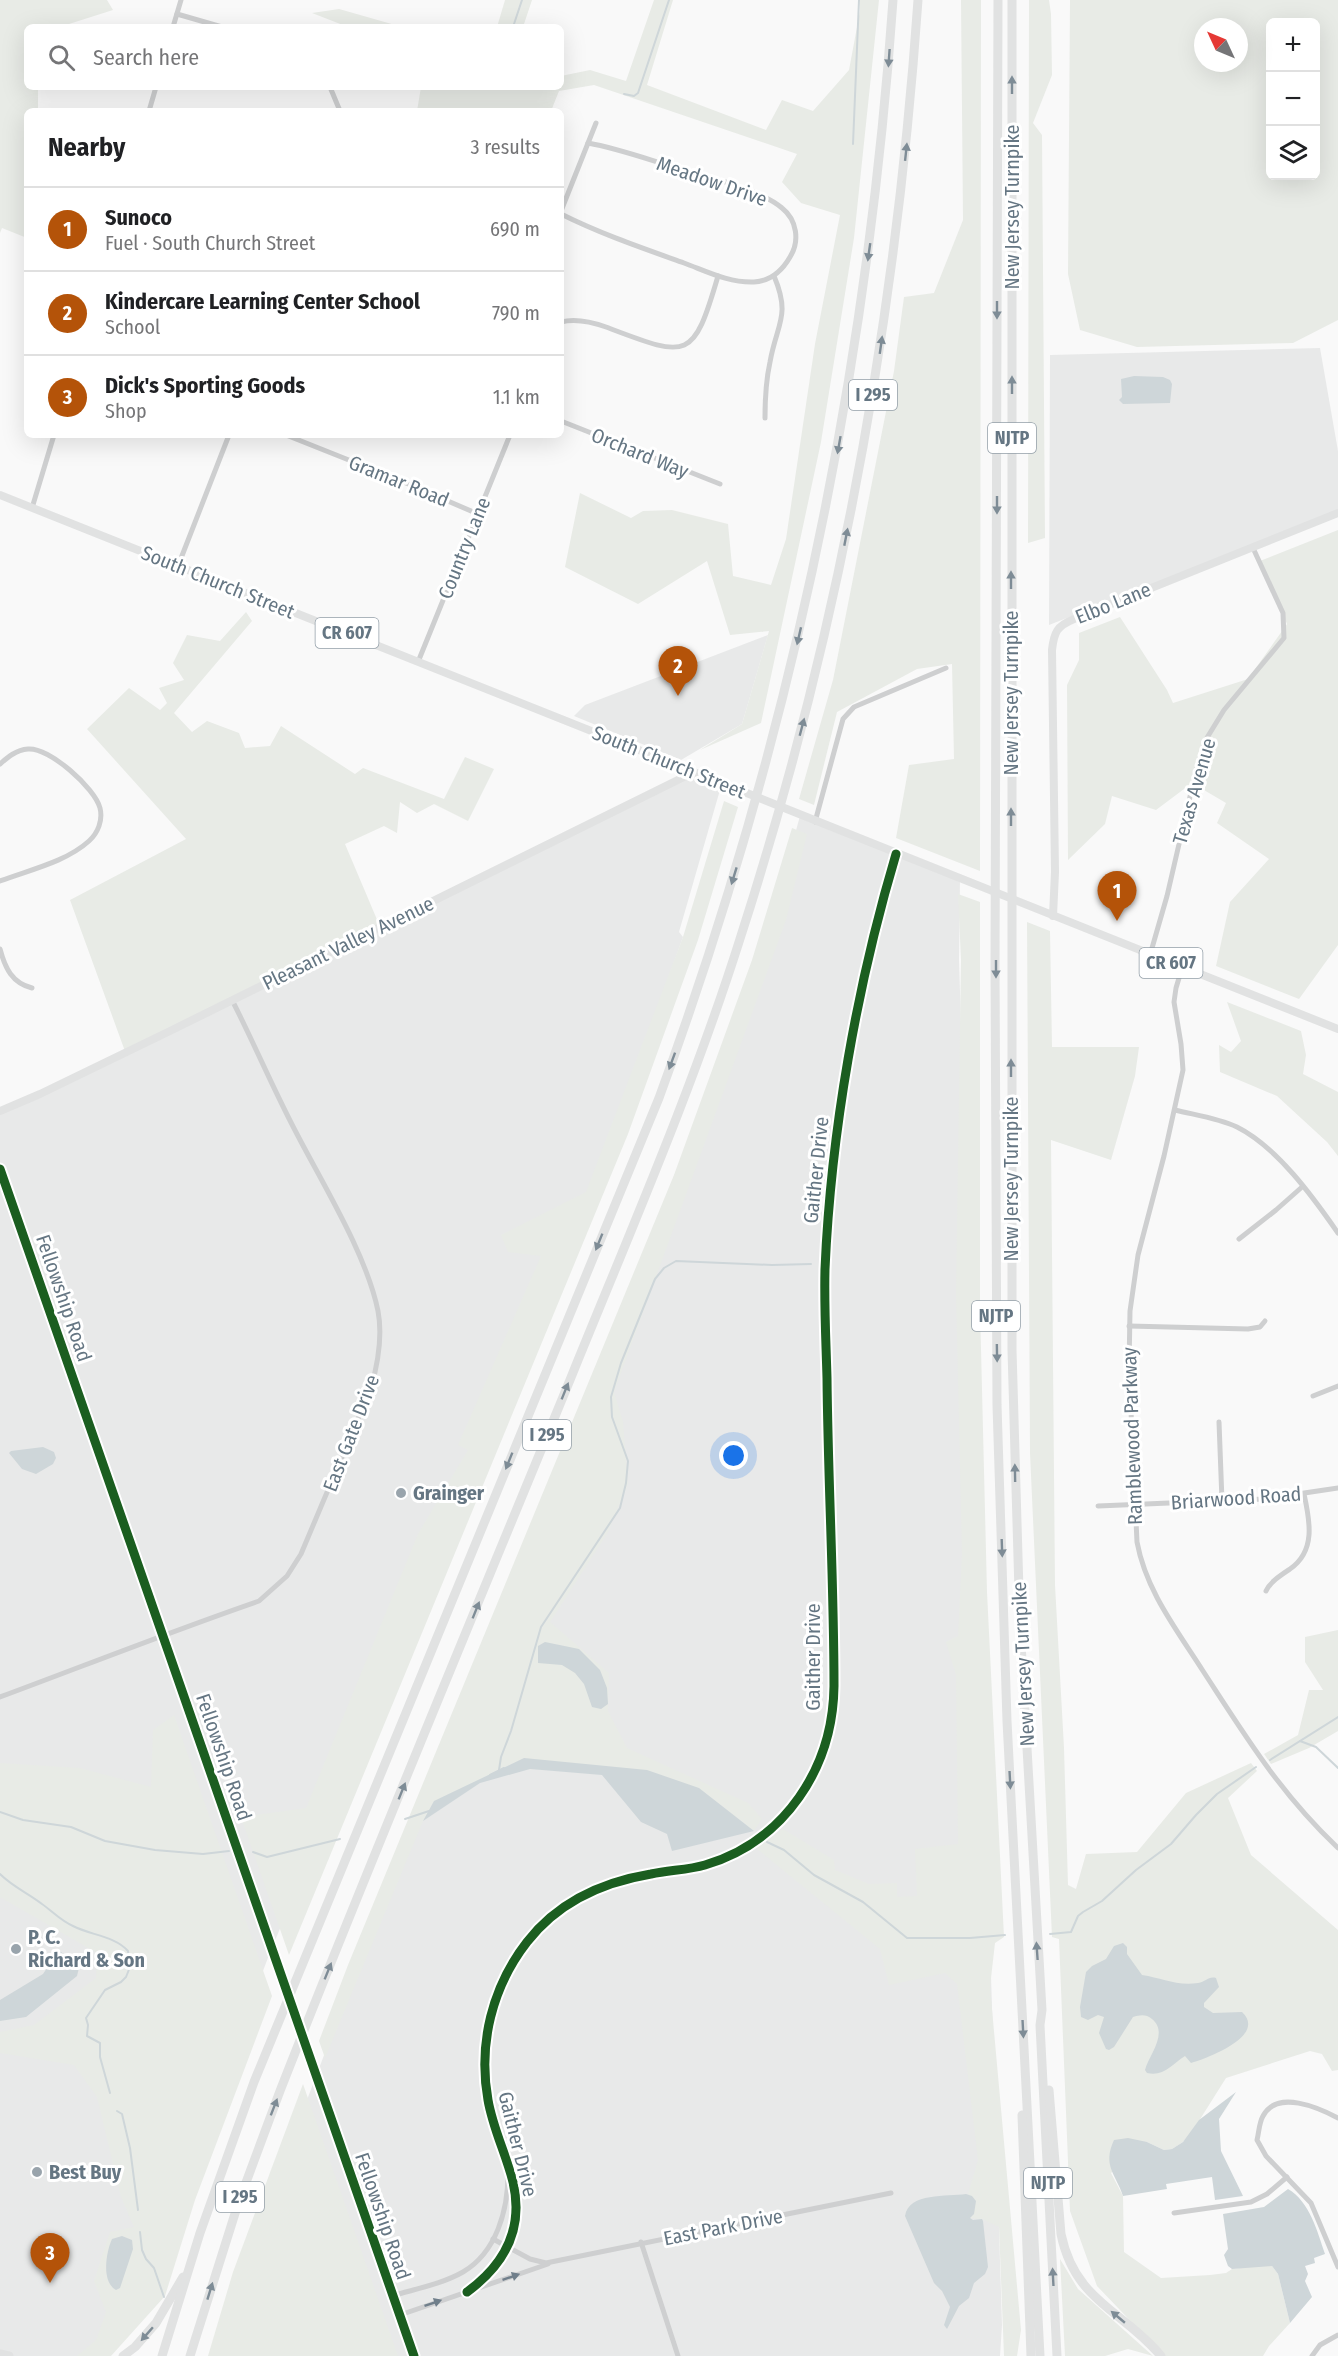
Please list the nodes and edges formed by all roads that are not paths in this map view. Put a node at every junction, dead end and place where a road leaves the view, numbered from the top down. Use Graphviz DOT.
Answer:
graph roads {
  1 [pos="181,0"];
  2 [pos="893,0"];
  3 [pos="918,0"];
  4 [pos="998,0"];
  5 [pos="1012,0"];
  6 [pos="177,14"];
  7 [pos="174,24"];
  8 [pos="212,24"];
  9 [pos="155,90"];
  10 [pos="331,90"];
  11 [pos="150,108"];
  12 [pos="339,108"];
  13 [pos="596,123"];
  14 [pos="588,143"];
  15 [pos="564,204"];
  16 [pos="564,214"];
  17 [pos="718,276"];
  18 [pos="774,276"];
  19 [pos="564,322"];
  20 [pos="765,418"];
  21 [pos="564,422"];
  22 [pos="53,438"];
  23 [pos="228,438"];
  24 [pos="294,438"];
  25 [pos="509,438"];
  26 [pos="720,484"];
  27 [pos="0,495"];
  28 [pos="32,508"];
  29 [pos="1338,513"];
  30 [pos="478,514"];
  31 [pos="1253,548"];
  32 [pos="178,566"];
  33 [pos="418,662"];
  34 [pos="946,668"];
  35 [pos="0,764"];
  36 [pos="694,772"];
  37 [pos="815,822"];
  38 [pos="896,854"];
  39 [pos="0,880"];
  40 [pos="1053,916"];
  41 [pos="0,949"];
  42 [pos="1150,955"];
  43 [pos="1182,968"];
  44 [pos="32,988"];
  45 [pos="232,1000"];
  46 [pos="1338,1029"];
  47 [pos="1175,1110"];
  48 [pos="0,1111"];
  49 [pos="0,1169"];
  50 [pos="1302,1187"];
  51 [pos="1338,1233"];
  52 [pos="1239,1239"];
  53 [pos="1265,1321"];
  54 [pos="1129,1326"];
  55 [pos="1338,1386"];
  56 [pos="1312,1396"];
  57 [pos="1219,1422"];
  58 [pos="1338,1488"];
  59 [pos="1304,1494"];
  60 [pos="1222,1501"];
  61 [pos="1134,1504"];
  62 [pos="1098,1506"];
  63 [pos="1266,1591"];
  64 [pos="163,1634"];
  65 [pos="0,1697"];
  66 [pos="1338,1848"];
  67 [pos="1042,2010"];
  68 [pos="1024,2065"];
  69 [pos="1338,2118"];
  70 [pos="508,2166"];
  71 [pos="1287,2177"];
  72 [pos="891,2193"];
  73 [pos="1174,2213"];
  74 [pos="493,2239"];
  75 [pos="641,2242"];
  76 [pos="507,2246"];
  77 [pos="555,2261"];
  78 [pos="1338,2267"];
  79 [pos="188,2271"];
  80 [pos="467,2292"];
  81 [pos="392,2296"];
  82 [pos="400,2315"];
  83 [pos="1338,2335"];
  84 [pos="0,2354"];
  85 [pos="9,2356"];
  86 [pos="123,2356"];
  87 [pos="162,2356"];
  88 [pos="190,2356"];
  89 [pos="414,2356"];
  90 [pos="678,2356"];
  91 [pos="1031,2356"];
  92 [pos="1040,2356"];
  93 [pos="1057,2356"];
  94 [pos="1161,2356"];
  95 [pos="1312,2356"];
  1 -- 6 [label="street"];
  2 -- 79 [label="highway, I 295, one-way"];
  88 -- 3 [label="highway, I 295, one-way"];
  4 -- 68 [label="highway, New Jersey Turnpike / NJTP, one-way"];
  67 -- 5 [label="highway, New Jersey Turnpike / NJTP, one-way"];
  6 -- 7 [label="street"];
  6 -- 8 [label="street"];
  9 -- 11 [label="street"];
  10 -- 12 [label="street"];
  13 -- 14 [label="street"];
  14 -- 15 [label="street"];
  14 -- 18 [label="street, Meadow Drive"];
  16 -- 17 [label="street"];
  17 -- 18 [label="street"];
  17 -- 19 [label="street"];
  18 -- 20 [label="street"];
  21 -- 26 [label="street, Orchard Way"];
  22 -- 28 [label="street"];
  23 -- 32 [label="street"];
  24 -- 30 [label="street, Gramar Road"];
  25 -- 30 [label="street, Country Lane"];
  27 -- 28 [label="main road, South Church Street / CR 607"];
  28 -- 32 [label="main road, South Church Street / CR 607"];
  29 -- 31 [label="street, Elbo Lane"];
  30 -- 33 [label="street, Country Lane"];
  31 -- 40 [label="street, Elbo Lane"];
  31 -- 42 [label="street, Texas Avenue"];
  32 -- 33 [label="main road, South Church Street / CR 607"];
  33 -- 36 [label="main road, South Church Street / CR 607"];
  34 -- 37 [label="street"];
  35 -- 39 [label="street"];
  36 -- 37 [label="main road, South Church Street / CR 607"];
  36 -- 45 [label="street, Pleasant Valley Avenue"];
  37 -- 38 [label="main road, South Church Street / CR 607"];
  38 -- 40 [label="main road, South Church Street / CR 607"];
  38 -- 70 [label="street, Gaither Drive"];
  40 -- 42 [label="main road, South Church Street / CR 607"];
  41 -- 44 [label="street"];
  42 -- 43 [label="main road, South Church Street / CR 607"];
  43 -- 46 [label="main road, South Church Street / CR 607"];
  43 -- 47 [label="street, Ramblewood Parkway"];
  45 -- 48 [label="street, Pleasant Valley Avenue"];
  45 -- 64 [label="street, East Gate Drive"];
  47 -- 50 [label="street"];
  47 -- 54 [label="street, Ramblewood Parkway"];
  49 -- 64 [label="street, Fellowship Road"];
  50 -- 51 [label="street"];
  50 -- 52 [label="street"];
  53 -- 54 [label="street"];
  54 -- 61 [label="street, Ramblewood Parkway"];
  55 -- 56 [label="street"];
  57 -- 60 [label="street"];
  58 -- 59 [label="street, Briarwood Road"];
  59 -- 60 [label="street, Briarwood Road"];
  59 -- 63 [label="street"];
  60 -- 61 [label="street, Briarwood Road"];
  61 -- 62 [label="street, Briarwood Road"];
  61 -- 66 [label="street, Ramblewood Parkway"];
  64 -- 65 [label="street, East Gate Drive"];
  64 -- 81 [label="street, Fellowship Road"];
  93 -- 67 [label="highway, New Jersey Turnpike / NJTP, one-way"];
  94 -- 67 [label="highway, one-way"];
  68 -- 91 [label="highway"];
  68 -- 92 [label="highway, New Jersey Turnpike / NJTP"];
  69 -- 71 [label="street"];
  70 -- 74 [label="street, Gaither Drive"];
  70 -- 76 [label="street, Gaither Drive"];
  71 -- 73 [label="street"];
  71 -- 78 [label="street"];
  72 -- 75 [label="street, East Park Drive"];
  74 -- 76 [label="street, East Park Drive"];
  74 -- 81 [label="street, Gaither Drive"];
  75 -- 77 [label="street, East Park Drive"];
  75 -- 90 [label="street"];
  76 -- 77 [label="street, East Park Drive"];
  76 -- 80 [label="street, Gaither Drive"];
  80 -- 77 [label="street, East Park Drive, one-way"];
  79 -- 86 [label="highway, one-way"];
  79 -- 87 [label="highway, I 295"];
  82 -- 80 [label="street, East Park Drive, one-way"];
  81 -- 82 [label="street, Fellowship Road"];
  82 -- 89 [label="street, Fellowship Road"];
  83 -- 95 [label="street"];
  84 -- 85 [label="highway"];
}
